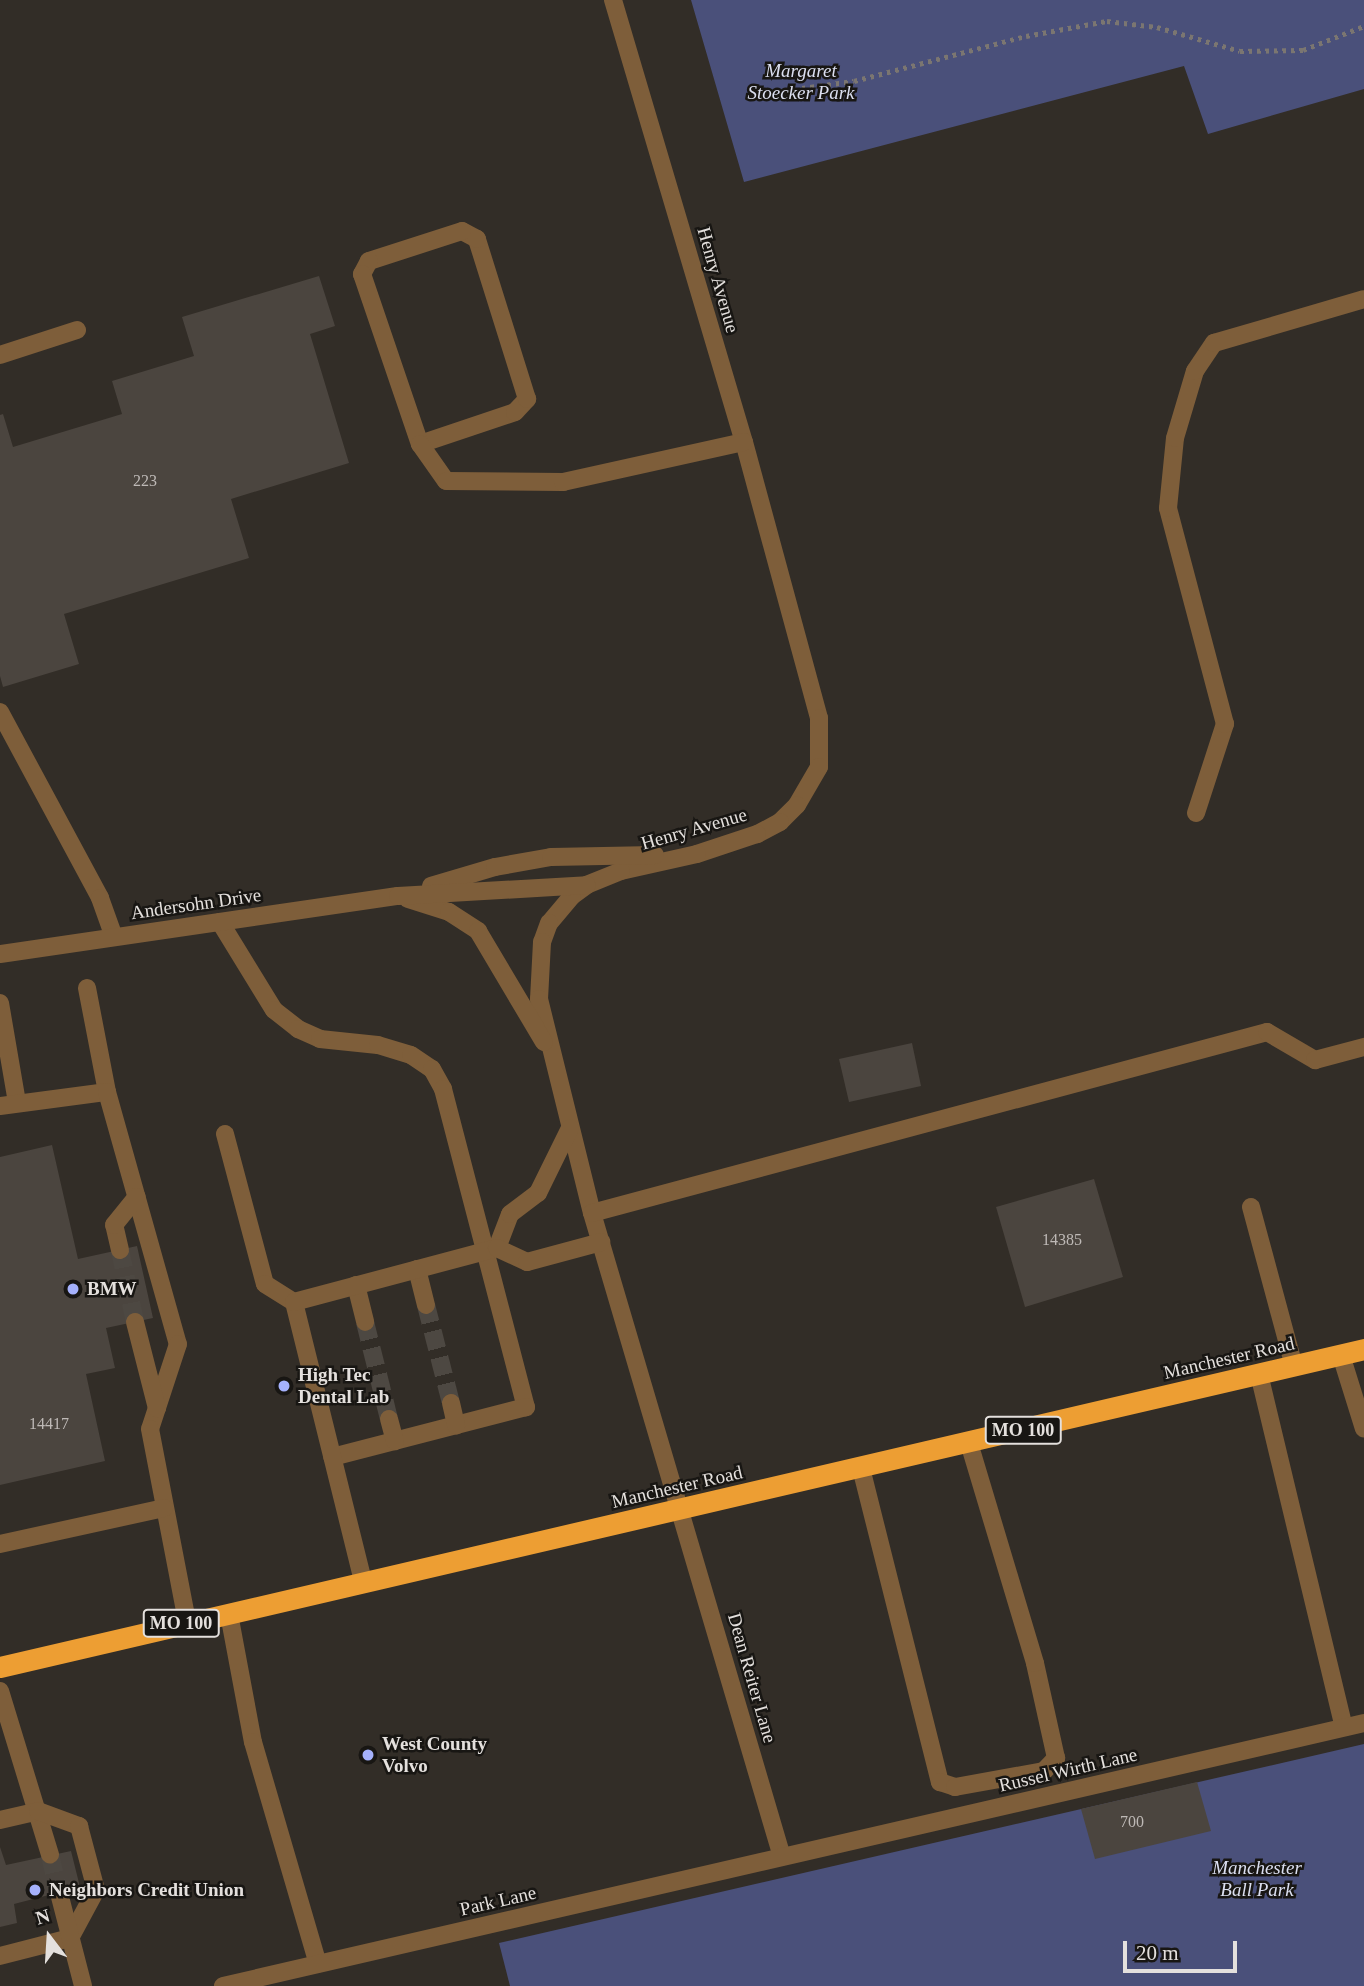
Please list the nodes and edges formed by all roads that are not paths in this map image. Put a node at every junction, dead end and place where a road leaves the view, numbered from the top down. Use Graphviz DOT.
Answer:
graph roads {
  1 [pos="613,0"];
  2 [pos="1364,299"];
  3 [pos="78,330"];
  4 [pos="0,355"];
  5 [pos="744,442"];
  6 [pos="420,444"];
  7 [pos="0,712"];
  8 [pos="1196,813"];
  9 [pos="697,855"];
  10 [pos="587,885"];
  11 [pos="398,896"];
  12 [pos="220,922"];
  13 [pos="114,937"];
  14 [pos="0,954"];
  15 [pos="86,988"];
  16 [pos="0,1003"];
  17 [pos="1364,1047"];
  18 [pos="551,1055"];
  19 [pos="107,1092"];
  20 [pos="8,1104"];
  21 [pos="569,1128"];
  22 [pos="225,1134"];
  23 [pos="136,1197"];
  24 [pos="1251,1207"];
  25 [pos="592,1213"];
  26 [pos="601,1242"];
  27 [pos="120,1250"];
  28 [pos="492,1250"];
  29 [pos="417,1269"];
  30 [pos="356,1285"];
  31 [pos="294,1302"];
  32 [pos="426,1305"];
  33 [pos="135,1322"];
  34 [pos="365,1322"];
  35 [pos="1364,1349"];
  36 [pos="1341,1355"];
  37 [pos="1294,1366"];
  38 [pos="1259,1374"];
  39 [pos="452,1403"];
  40 [pos="157,1408"];
  41 [pos="389,1419"];
  42 [pos="456,1425"];
  43 [pos="1364,1429"];
  44 [pos="395,1441"];
  45 [pos="969,1443"];
  46 [pos="332,1457"];
  47 [pos="861,1468"];
  48 [pos="164,1508"];
  49 [pos="681,1510"];
  50 [pos="0,1544"];
  51 [pos="363,1581"];
  52 [pos="229,1614"];
  53 [pos="187,1621"];
  54 [pos="0,1667"];
  55 [pos="0,1691"];
  56 [pos="1364,1723"];
  57 [pos="1344,1727"];
  58 [pos="38,1811"];
  59 [pos="0,1820"];
  60 [pos="50,1855"];
  61 [pos="782,1857"];
  62 [pos="59,1893"];
  63 [pos="70,1938"];
  64 [pos="0,1956"];
  65 [pos="318,1964"];
  66 [pos="83,1986"];
  67 [pos="223,1986"];
  1 -- 5 [label="street, Henry Avenue"];
  2 -- 8 [label="street"];
  3 -- 4 [label="street"];
  5 -- 6 [label="street"];
  5 -- 9 [label="street, Henry Avenue"];
  6 -- 6 [label="street"];
  7 -- 13 [label="street"];
  9 -- 10 [label="street, Henry Avenue"];
  9 -- 11 [label="street, Andersohn Drive"];
  10 -- 11 [label="street, Andersohn Drive"];
  10 -- 18 [label="street, Henry Avenue"];
  11 -- 12 [label="street, Andersohn Drive"];
  11 -- 18 [label="street, Andersohn Drive"];
  12 -- 13 [label="street, Andersohn Drive"];
  12 -- 28 [label="street"];
  13 -- 14 [label="street, Andersohn Drive"];
  15 -- 19 [label="street"];
  16 -- 20 [label="street"];
  17 -- 25 [label="street"];
  18 -- 21 [label="street, Henry Avenue"];
  19 -- 20 [label="street"];
  19 -- 23 [label="street"];
  21 -- 25 [label="street, Henry Avenue"];
  21 -- 28 [label="street"];
  22 -- 31 [label="street"];
  23 -- 27 [label="street"];
  23 -- 40 [label="street"];
  24 -- 37 [label="street"];
  25 -- 26 [label="street, Henry Avenue"];
  26 -- 28 [label="street"];
  26 -- 49 [label="street, Henry Avenue"];
  28 -- 29 [label="street"];
  28 -- 42 [label="street"];
  29 -- 30 [label="street"];
  29 -- 32 [label="street"];
  30 -- 31 [label="street"];
  30 -- 34 [label="street"];
  31 -- 46 [label="street"];
  33 -- 40 [label="street"];
  35 -- 36 [label="highway, Manchester Road / MO 100"];
  36 -- 37 [label="highway, Manchester Road / MO 100"];
  36 -- 43 [label="street"];
  37 -- 38 [label="highway, Manchester Road / MO 100"];
  38 -- 45 [label="highway, Manchester Road / MO 100"];
  38 -- 57 [label="street"];
  39 -- 42 [label="street"];
  40 -- 48 [label="street"];
  41 -- 44 [label="street"];
  42 -- 44 [label="street"];
  44 -- 46 [label="street"];
  45 -- 47 [label="highway, Manchester Road / MO 100"];
  45 -- 47 [label="street"];
  46 -- 51 [label="street"];
  47 -- 49 [label="highway, Manchester Road / MO 100"];
  48 -- 50 [label="street"];
  48 -- 53 [label="street"];
  49 -- 51 [label="highway, Manchester Road / MO 100"];
  49 -- 61 [label="street, Dean Reiter Lane"];
  51 -- 52 [label="highway, Manchester Road / MO 100"];
  52 -- 53 [label="highway, Manchester Road / MO 100"];
  52 -- 65 [label="street"];
  53 -- 54 [label="highway, Manchester Road / MO 100"];
  55 -- 58 [label="street"];
  56 -- 57 [label="street, Russel Wirth Lane"];
  57 -- 61 [label="street, Russel Wirth Lane"];
  58 -- 59 [label="street"];
  58 -- 60 [label="street"];
  58 -- 63 [label="street"];
  61 -- 65 [label="street, Park Lane"];
  62 -- 63 [label="street"];
  63 -- 64 [label="street"];
  63 -- 66 [label="street"];
  65 -- 67 [label="street, Park Lane"];
}
